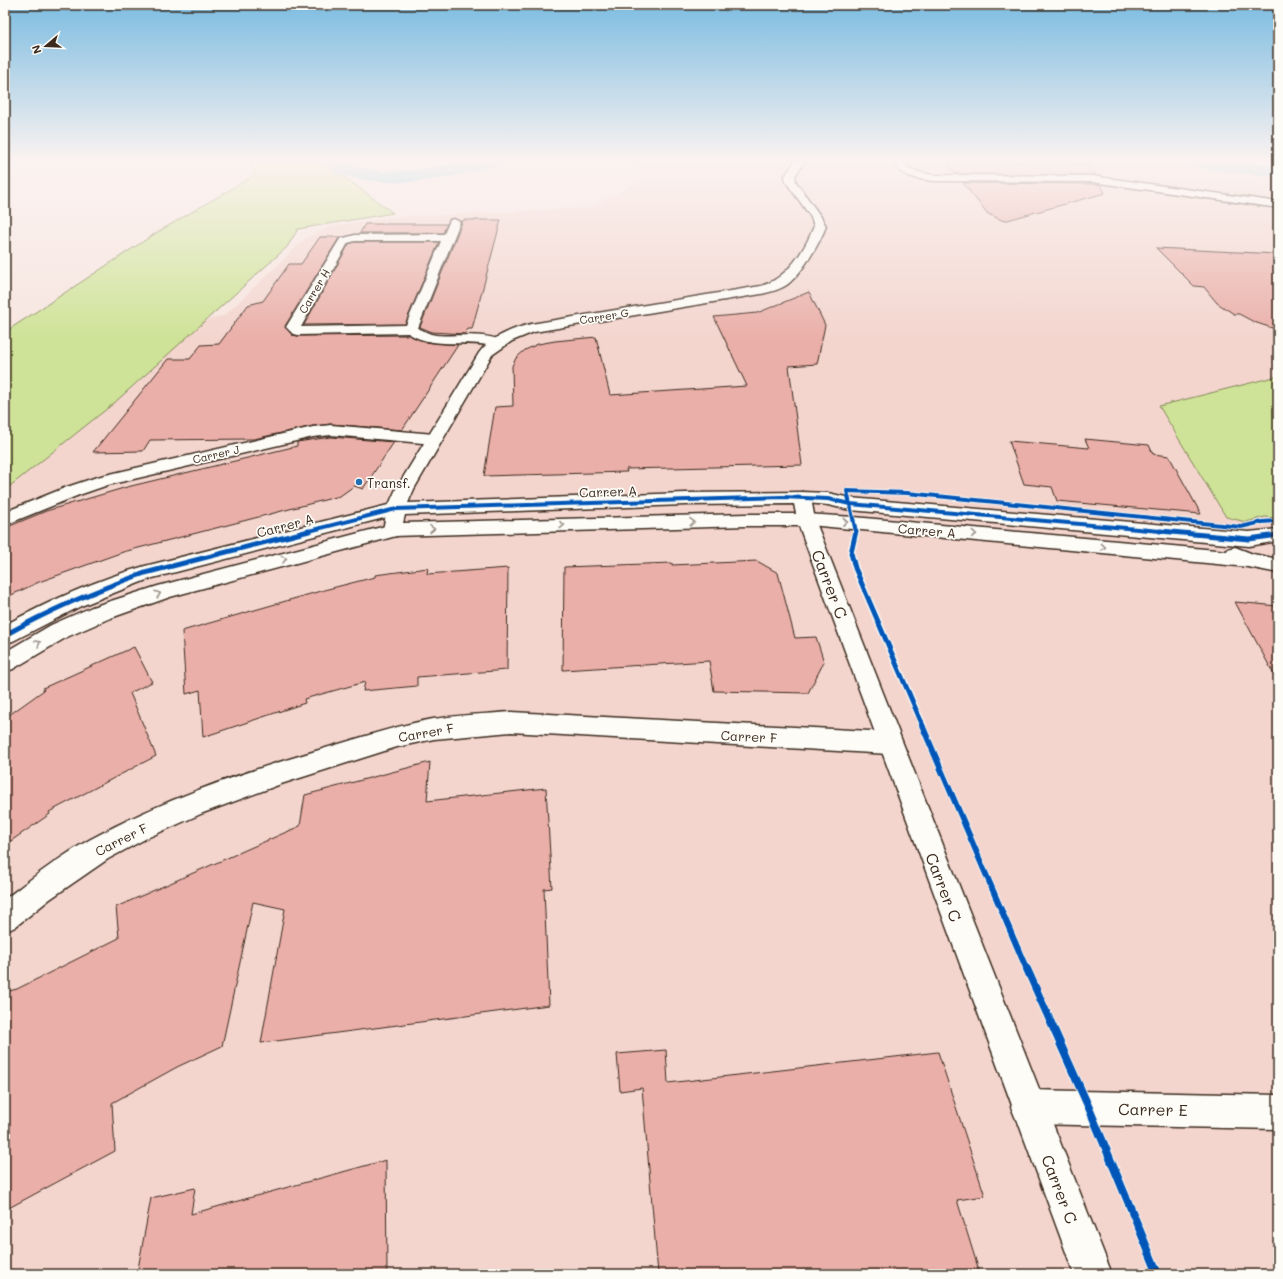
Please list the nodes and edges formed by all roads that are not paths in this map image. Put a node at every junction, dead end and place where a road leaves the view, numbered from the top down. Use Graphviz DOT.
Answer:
graph roads {
  1 [pos="818,221"];
  2 [pos="454,222"];
  3 [pos="448,237"];
  4 [pos="412,329"];
  5 [pos="497,344"];
  6 [pos="434,439"];
  7 [pos="396,508"];
  8 [pos="804,509"];
  9 [pos="5,519"];
  10 [pos="393,530"];
  11 [pos="1278,535"];
  12 [pos="1231,537"];
  13 [pos="1248,560"];
  14 [pos="1278,566"];
  15 [pos="5,635"];
  16 [pos="5,663"];
  17 [pos="889,743"];
  18 [pos="5,917"];
  19 [pos="1028,1107"];
  20 [pos="1278,1112"];
  21 [pos="1093,1274"];
  1 -- 5 [label="street, Carrer G"];
  2 -- 3 [label="street"];
  3 -- 4 [label="street"];
  3 -- 4 [label="street, Carrer H"];
  4 -- 5 [label="street, Carrer H"];
  5 -- 6 [label="street, Carrer G"];
  6 -- 7 [label="street, Carrer G"];
  6 -- 9 [label="street, Carrer J"];
  7 -- 8 [label="street, Carrer A"];
  7 -- 10 [label="street, Carrer G"];
  7 -- 15 [label="street, Carrer A"];
  10 -- 8 [label="street, Carrer A, one-way"];
  8 -- 12 [label="street, Carrer A"];
  8 -- 13 [label="street, Carrer A, one-way"];
  8 -- 17 [label="street, Carrer C"];
  16 -- 10 [label="street, Carrer A, one-way"];
  11 -- 12 [label="street, Carrer A"];
  12 -- 13 [label="street"];
  13 -- 14 [label="street"];
  17 -- 18 [label="street, Carrer F"];
  17 -- 19 [label="street, Carrer C"];
  19 -- 20 [label="street, Carrer E"];
  19 -- 21 [label="street, Carrer C"];
}
